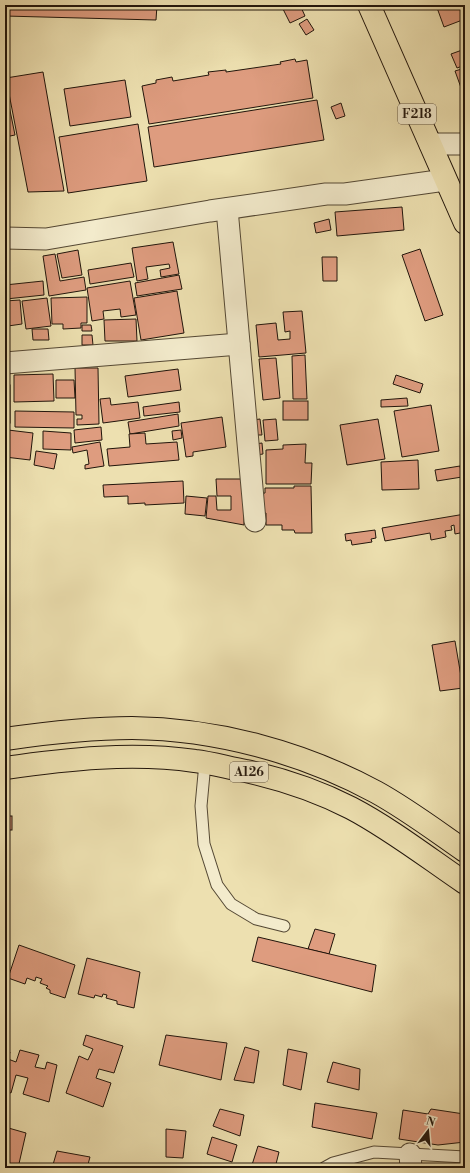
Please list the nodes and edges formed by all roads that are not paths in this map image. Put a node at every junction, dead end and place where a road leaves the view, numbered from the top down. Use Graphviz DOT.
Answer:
graph roads {
  1 [pos="369,5"];
  2 [pos="430,144"];
  3 [pos="465,144"];
  4 [pos="445,180"];
  5 [pos="227,209"];
  6 [pos="465,223"];
  7 [pos="5,238"];
  8 [pos="239,344"];
  9 [pos="5,363"];
  10 [pos="255,520"];
  11 [pos="5,740"];
  12 [pos="205,763"];
  13 [pos="5,768"];
  14 [pos="465,851"];
  15 [pos="465,884"];
  16 [pos="284,926"];
  17 [pos="465,1157"];
  18 [pos="411,1161"];
  19 [pos="324,1168"];
  1 -- 2 [label="main road, F218"];
  2 -- 3 [label="street"];
  2 -- 4 [label="main road, F218"];
  4 -- 5 [label="street"];
  4 -- 6 [label="main road, F218"];
  5 -- 7 [label="street"];
  5 -- 8 [label="street"];
  8 -- 9 [label="street"];
  8 -- 10 [label="street"];
  11 -- 14 [label="main road, A126"];
  12 -- 13 [label="main road, A126"];
  12 -- 15 [label="main road, A126"];
  12 -- 16 [label="lane"];
  17 -- 18 [label="lane"];
  18 -- 19 [label="lane"];
}
